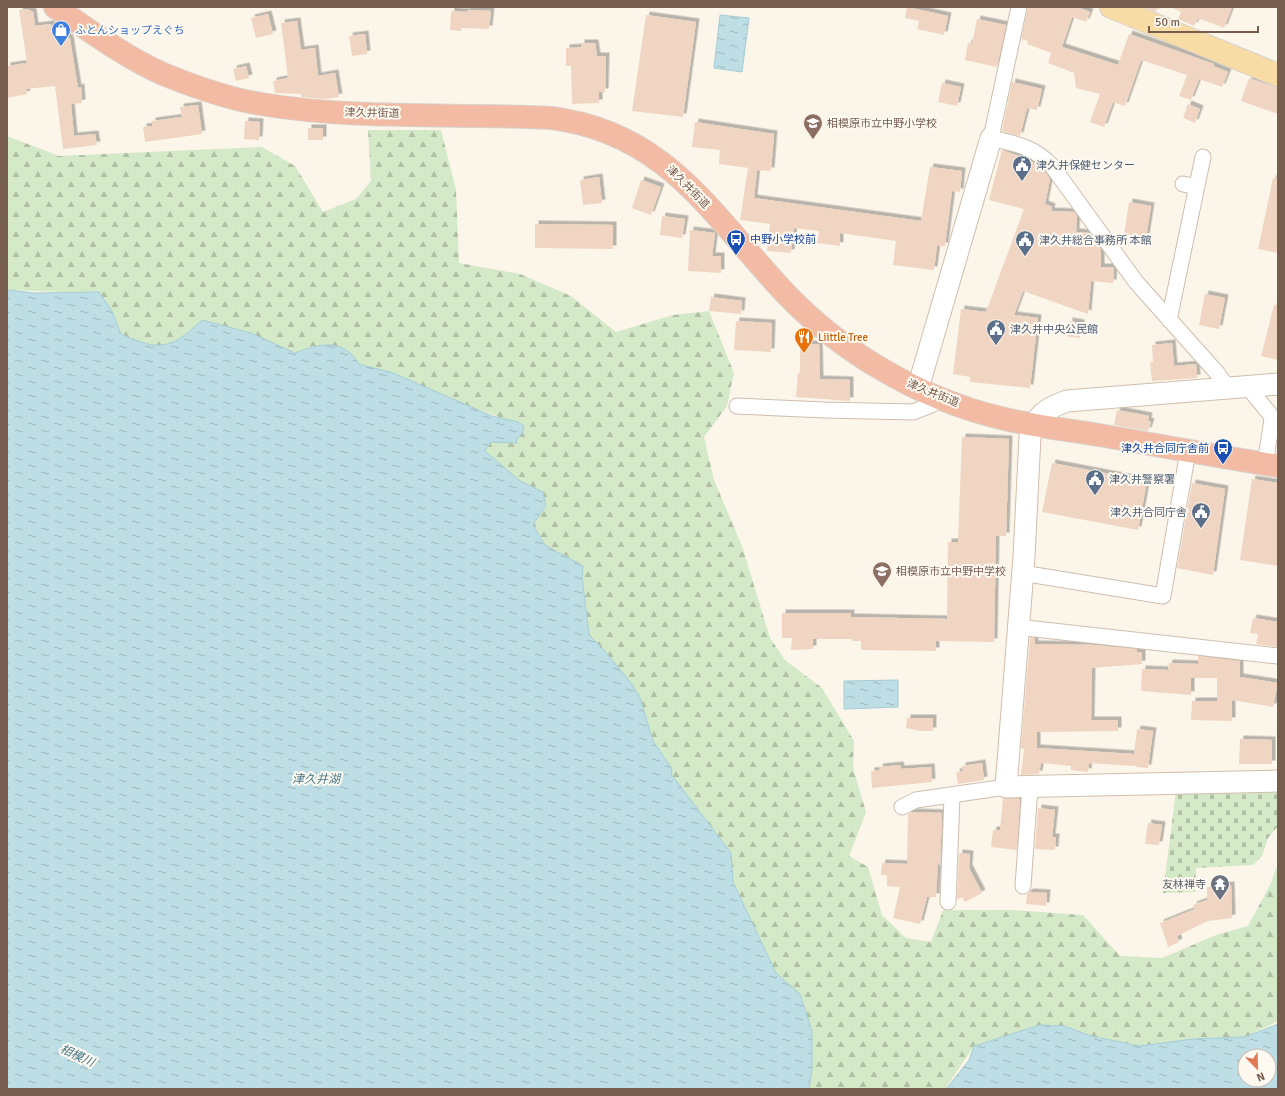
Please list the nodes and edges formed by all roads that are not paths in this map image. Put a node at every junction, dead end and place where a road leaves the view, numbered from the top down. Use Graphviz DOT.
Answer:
graph roads {
  1 [pos="55,7"];
  2 [pos="1019,7"];
  3 [pos="1111,7"];
  4 [pos="1278,75"];
  5 [pos="991,138"];
  6 [pos="1203,157"];
  7 [pos="1182,184"];
  8 [pos="1197,187"];
  9 [pos="1169,320"];
  10 [pos="1278,384"];
  11 [pos="1237,386"];
  12 [pos="918,388"];
  13 [pos="941,398"];
  14 [pos="736,406"];
  15 [pos="1033,425"];
  16 [pos="1188,451"];
  17 [pos="1271,465"];
  18 [pos="1022,573"];
  19 [pos="1017,627"];
  20 [pos="1278,656"];
  21 [pos="1278,782"];
  22 [pos="1006,787"];
  23 [pos="1030,787"];
  24 [pos="952,796"];
  25 [pos="902,807"];
  26 [pos="1023,886"];
  27 [pos="948,902"];
  1 -- 12 [label="highway, 津久井街道"];
  2 -- 5 [label="street"];
  3 -- 4 [label="main road"];
  5 -- 9 [label="street"];
  5 -- 12 [label="street"];
  6 -- 8 [label="street"];
  7 -- 8 [label="street"];
  8 -- 9 [label="street"];
  9 -- 11 [label="street"];
  10 -- 11 [label="street"];
  11 -- 15 [label="street"];
  11 -- 17 [label="street"];
  12 -- 13 [label="highway, 津久井街道"];
  13 -- 14 [label="street"];
  13 -- 15 [label="highway, 津久井街道"];
  15 -- 16 [label="highway, 津久井街道"];
  15 -- 18 [label="street"];
  16 -- 17 [label="highway, 津久井街道"];
  16 -- 18 [label="street"];
  18 -- 19 [label="street"];
  19 -- 20 [label="street"];
  19 -- 22 [label="street"];
  21 -- 23 [label="street"];
  22 -- 23 [label="street"];
  22 -- 24 [label="street"];
  23 -- 26 [label="street"];
  24 -- 25 [label="street"];
  24 -- 27 [label="street"];
}
